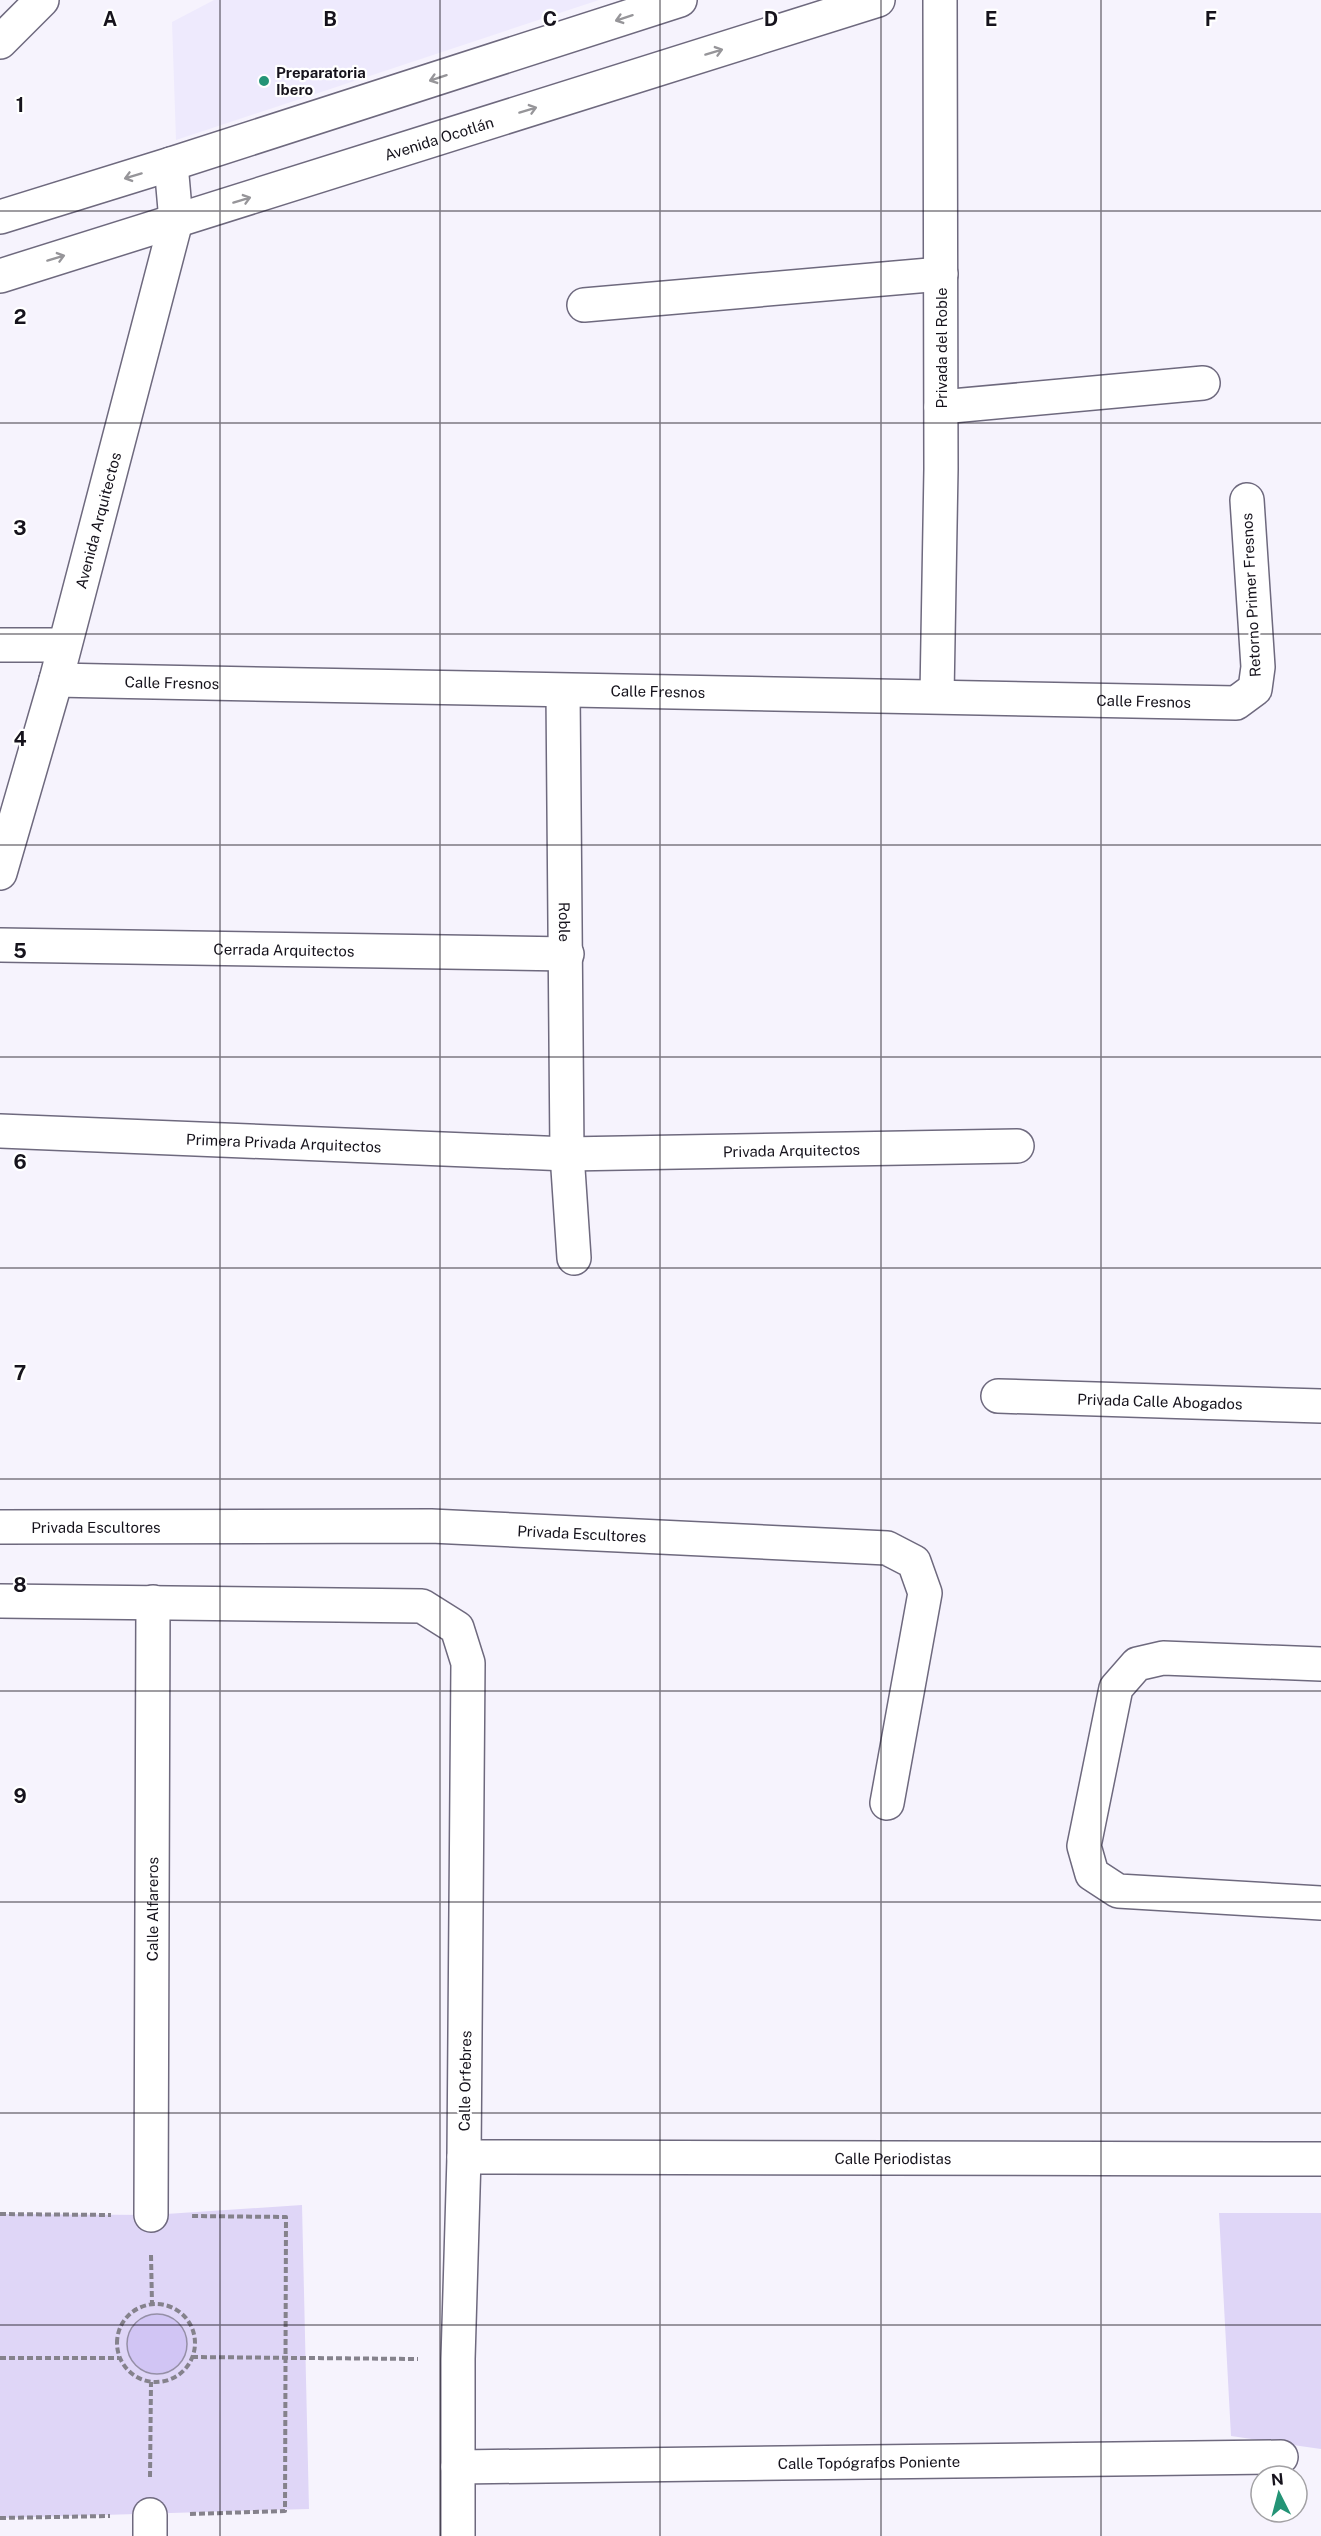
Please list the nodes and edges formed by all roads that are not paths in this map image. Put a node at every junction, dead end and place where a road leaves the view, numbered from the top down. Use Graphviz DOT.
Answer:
graph roads {
  1 [pos="42,0"];
  2 [pos="680,0"];
  3 [pos="878,0"];
  4 [pos="940,0"];
  5 [pos="0,42"];
  6 [pos="171,164"];
  7 [pos="0,217"];
  8 [pos="176,221"];
  9 [pos="940,274"];
  10 [pos="0,276"];
  11 [pos="584,305"];
  12 [pos="1203,382"];
  13 [pos="941,407"];
  14 [pos="1246,500"];
  15 [pos="0,645"];
  16 [pos="64,645"];
  17 [pos="56,680"];
  18 [pos="1255,689"];
  19 [pos="564,691"];
  20 [pos="937,695"];
  21 [pos="0,873"];
  22 [pos="0,945"];
  23 [pos="567,954"];
  24 [pos="0,1131"];
  25 [pos="1017,1146"];
  26 [pos="567,1154"];
  27 [pos="574,1258"];
  28 [pos="998,1396"];
  29 [pos="1321,1406"];
  30 [pos="0,1527"];
  31 [pos="0,1600"];
  32 [pos="153,1602"];
  33 [pos="1321,1664"];
  34 [pos="887,1803"];
  35 [pos="1321,1903"];
  36 [pos="464,2157"];
  37 [pos="1321,2159"];
  38 [pos="151,2215"];
  39 [pos="1281,2457"];
  40 [pos="458,2467"];
  41 [pos="458,2536"];
  1 -- 5 [label="street"];
  2 -- 6 [label="street, one-way"];
  8 -- 3 [label="street, Avenida Ocotlán, one-way"];
  4 -- 9 [label="street, Privada del Roble"];
  6 -- 7 [label="street, one-way"];
  6 -- 8 [label="street, Avenida Arquitectos"];
  10 -- 8 [label="street, Avenida Ocotlán, one-way"];
  8 -- 16 [label="street, Avenida Arquitectos"];
  9 -- 11 [label="street"];
  9 -- 13 [label="street, Privada del Roble"];
  12 -- 13 [label="street"];
  13 -- 20 [label="street, Privada del Roble"];
  14 -- 18 [label="street, Retorno Primer Fresnos"];
  15 -- 16 [label="street"];
  16 -- 17 [label="street, Avenida Arquitectos"];
  17 -- 19 [label="street, Calle Fresnos"];
  17 -- 21 [label="street, Avenida Arquitectos"];
  18 -- 20 [label="street, Calle Fresnos"];
  19 -- 20 [label="street, Calle Fresnos"];
  19 -- 23 [label="street, Roble"];
  22 -- 23 [label="street, Cerrada Arquitectos"];
  23 -- 26 [label="street, Roble"];
  24 -- 26 [label="street, Primera Privada Arquitectos"];
  25 -- 26 [label="street, Privada Arquitectos"];
  26 -- 27 [label="street, Roble"];
  28 -- 29 [label="street, Privada Calle Abogados"];
  30 -- 34 [label="street, Privada Escultores"];
  31 -- 32 [label="street"];
  32 -- 36 [label="street, Calle Orfebres"];
  32 -- 38 [label="street, Calle Alfareros"];
  33 -- 35 [label="street"];
  36 -- 37 [label="street, Calle Periodistas"];
  36 -- 40 [label="street, Calle Orfebres"];
  39 -- 40 [label="street, Calle Topógrafos Poniente"];
  40 -- 41 [label="street, Calle Orfebres"];
}
